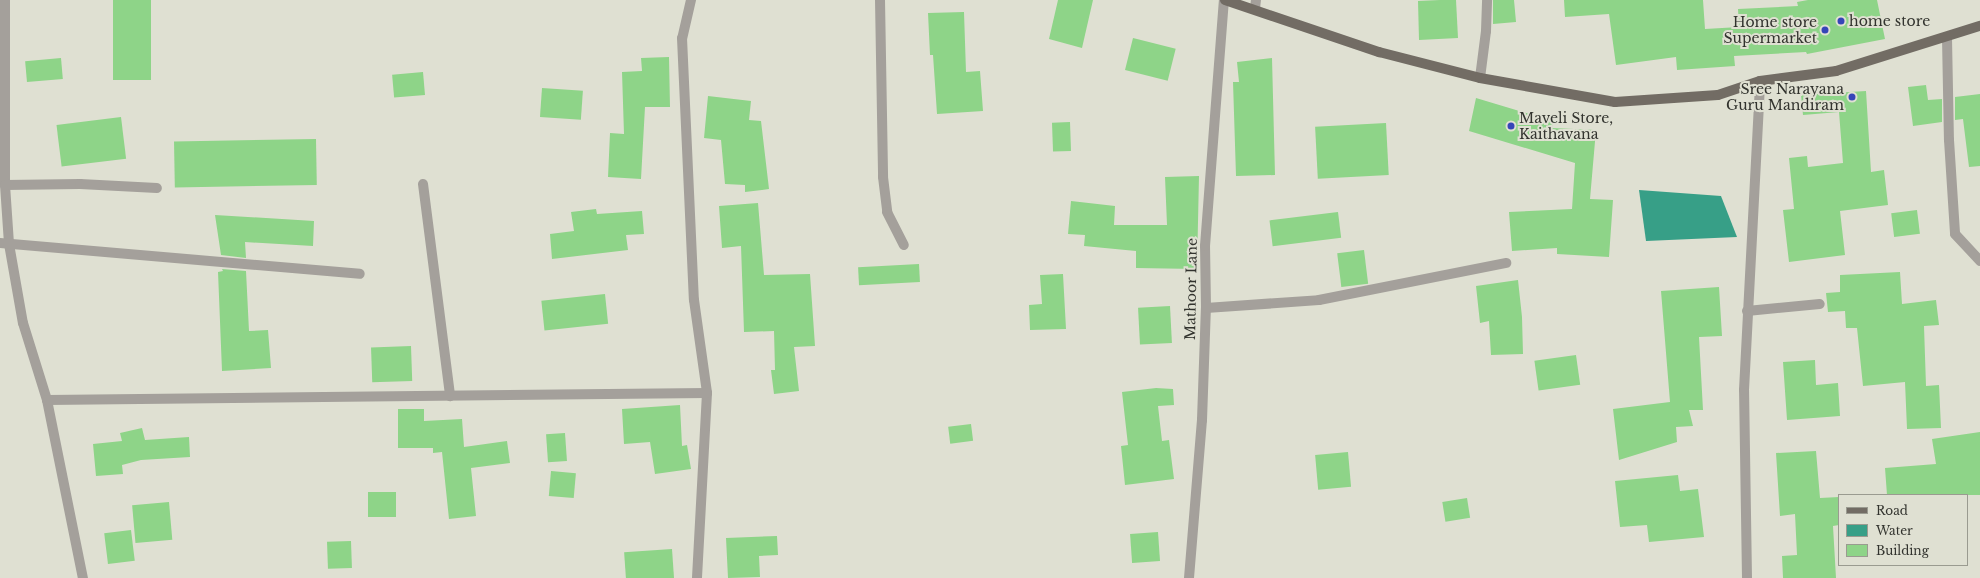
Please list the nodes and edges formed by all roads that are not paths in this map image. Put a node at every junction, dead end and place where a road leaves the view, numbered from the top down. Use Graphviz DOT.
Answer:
graph roads {
  1 [pos="5,0"];
  2 [pos="691,0"];
  3 [pos="880,0"];
  4 [pos="1225,0"];
  5 [pos="1486,0"];
  6 [pos="1256,4"];
  7 [pos="1980,26"];
  8 [pos="1947,38"];
  9 [pos="1480,78"];
  10 [pos="1760,81"];
  11 [pos="423,184"];
  12 [pos="5,185"];
  13 [pos="157,188"];
  14 [pos="5,243"];
  15 [pos="904,245"];
  16 [pos="1980,261"];
  17 [pos="1506,263"];
  18 [pos="360,274"];
  19 [pos="1820,304"];
  20 [pos="1206,308"];
  21 [pos="1747,311"];
  22 [pos="707,393"];
  23 [pos="450,396"];
  24 [pos="47,400"];
  25 [pos="83,578"];
  26 [pos="697,578"];
  27 [pos="1189,578"];
  28 [pos="1747,578"];
  1 -- 12 [label="street"];
  2 -- 22 [label="street"];
  3 -- 15 [label="street"];
  4 -- 6 [label="main road"];
  4 -- 20 [label="street, Mathoor Lane"];
  5 -- 9 [label="street"];
  6 -- 9 [label="main road"];
  7 -- 8 [label="main road"];
  8 -- 10 [label="main road"];
  8 -- 16 [label="street"];
  9 -- 10 [label="main road"];
  10 -- 21 [label="street"];
  11 -- 23 [label="street"];
  12 -- 13 [label="street"];
  12 -- 14 [label="street"];
  14 -- 18 [label="street"];
  14 -- 24 [label="street"];
  17 -- 20 [label="street"];
  19 -- 21 [label="street"];
  20 -- 27 [label="street, Mathoor Lane"];
  21 -- 28 [label="street"];
  22 -- 23 [label="street"];
  22 -- 26 [label="street"];
  23 -- 24 [label="street"];
  24 -- 25 [label="street"];
}
